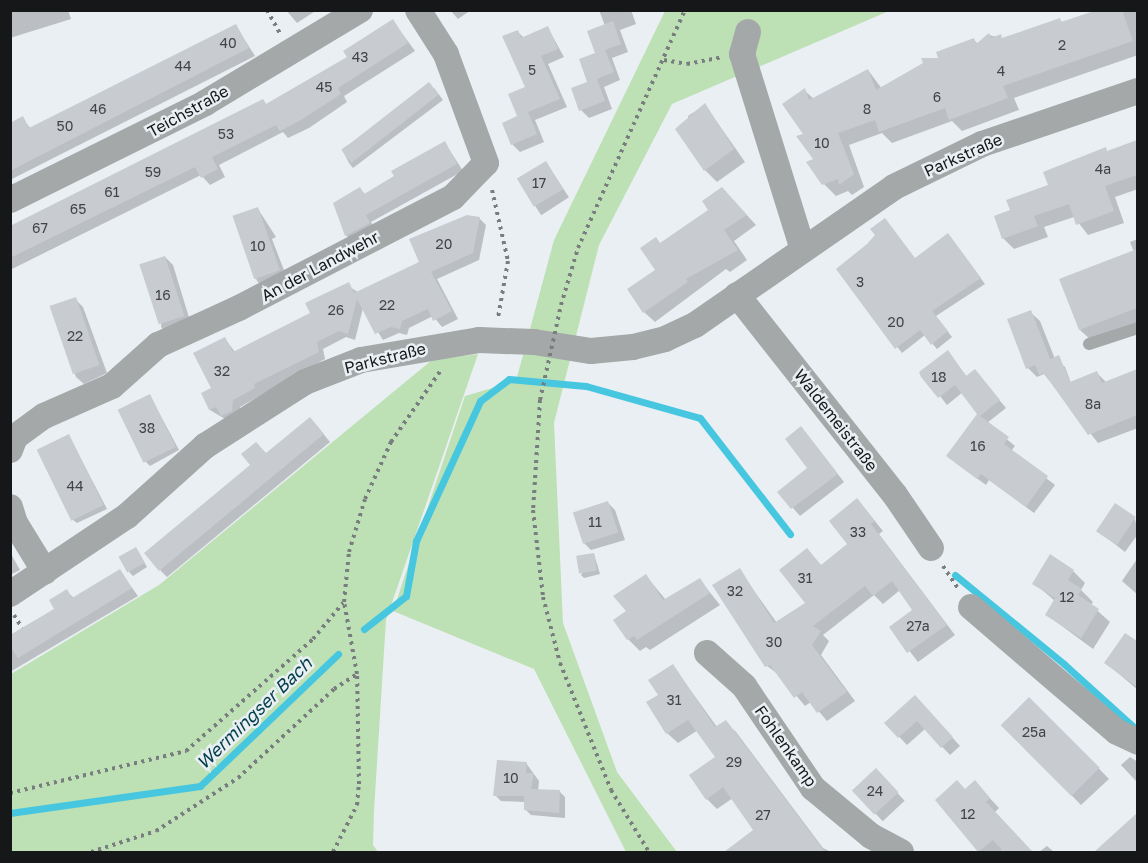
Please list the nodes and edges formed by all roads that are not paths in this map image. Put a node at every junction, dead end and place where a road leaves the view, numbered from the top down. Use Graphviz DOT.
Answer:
graph roads {
  1 [pos="360,10"];
  2 [pos="418,10"];
  3 [pos="745,43"];
  4 [pos="1137,91"];
  5 [pos="10,200"];
  6 [pos="803,250"];
  7 [pos="737,296"];
  8 [pos="1137,328"];
  9 [pos="1089,344"];
  10 [pos="10,450"];
  11 [pos="10,507"];
  12 [pos="931,548"];
  13 [pos="45,572"];
  14 [pos="10,594"];
  15 [pos="971,607"];
  16 [pos="707,653"];
  17 [pos="1137,742"];
  18 [pos="901,852"];
  1 -- 5 [label="street, Teichstraße"];
  2 -- 10 [label="street, An der Landwehr"];
  3 -- 6 [label="street"];
  4 -- 6 [label="street, Parkstraße"];
  6 -- 7 [label="street, Parkstraße"];
  7 -- 12 [label="street, Waldemeistraße"];
  7 -- 13 [label="street, Parkstraße"];
  8 -- 9 [label="lane"];
  11 -- 13 [label="street"];
  13 -- 14 [label="street, Parkstraße"];
  15 -- 17 [label="street"];
  16 -- 18 [label="street, Fohlenkamp"];
}
